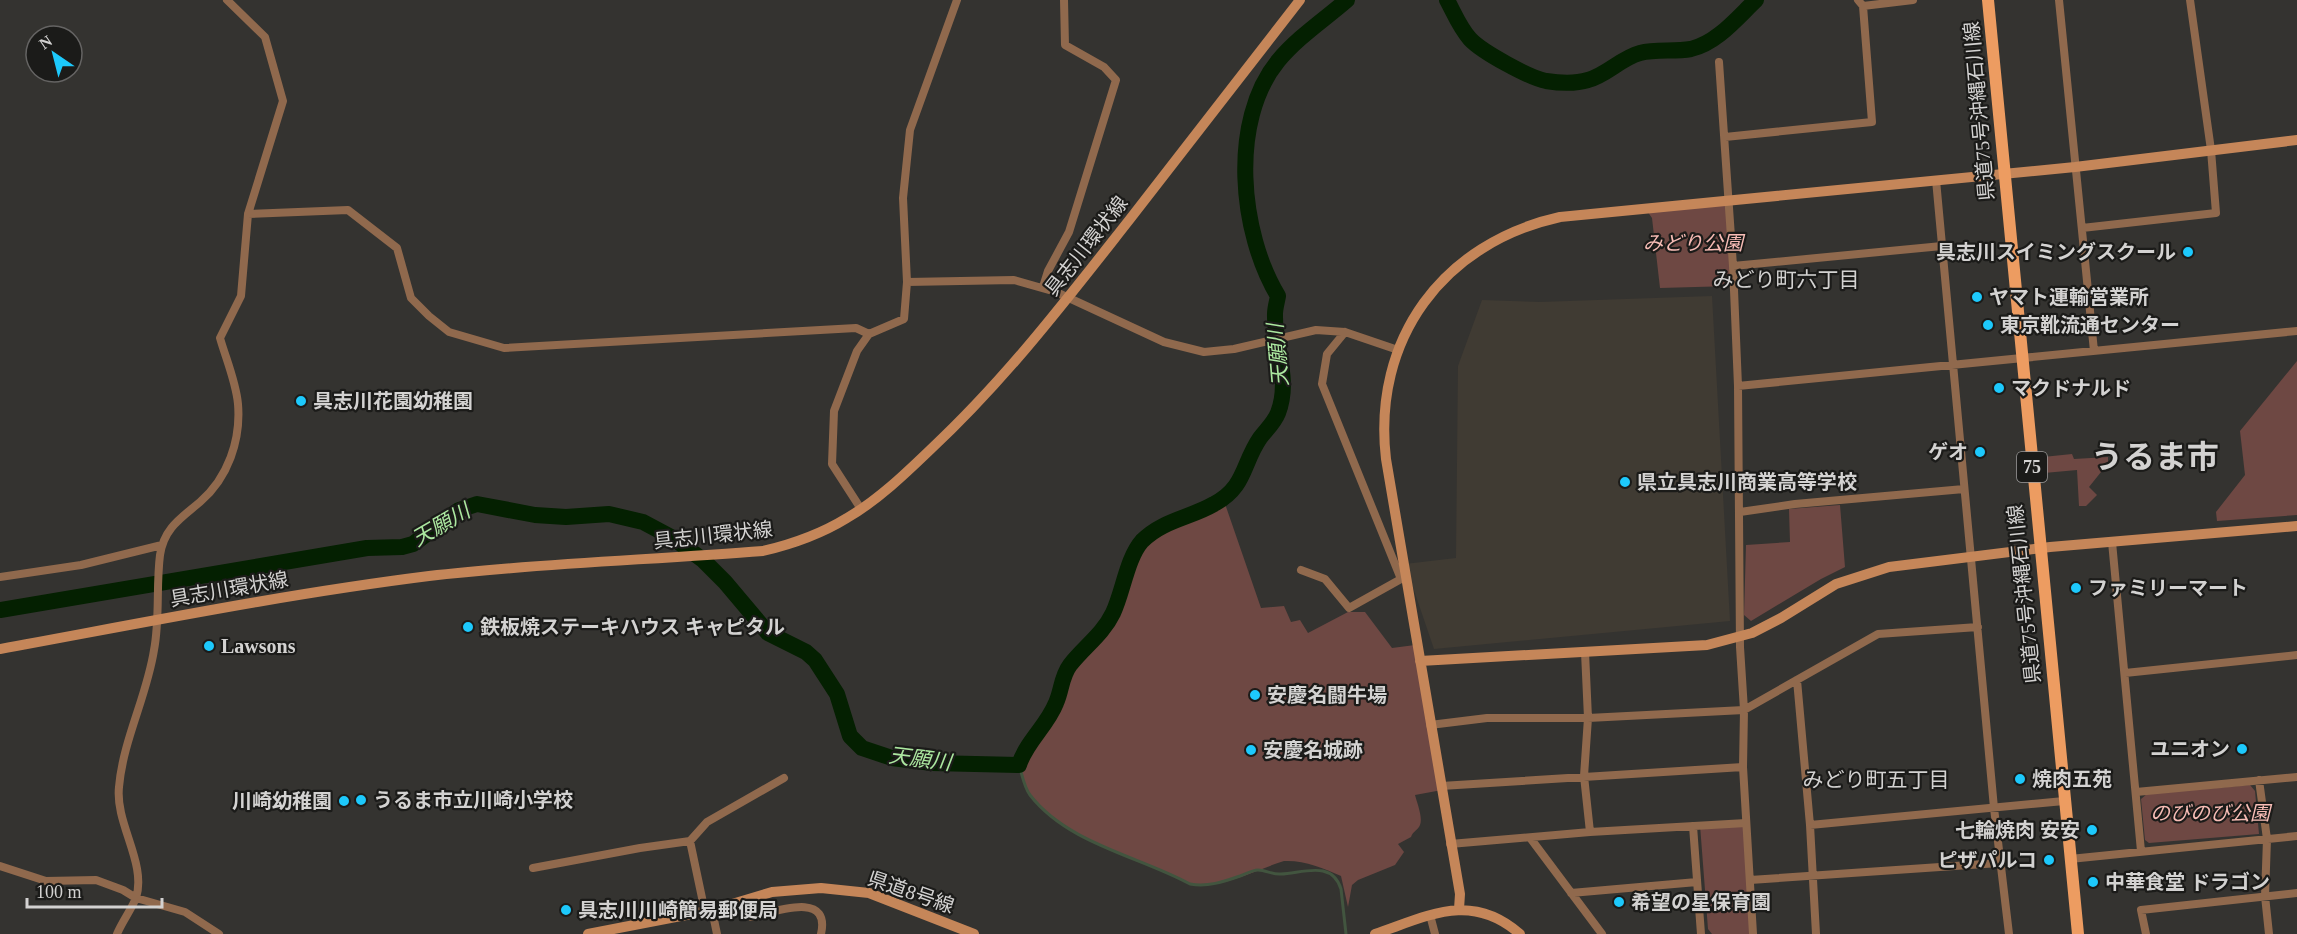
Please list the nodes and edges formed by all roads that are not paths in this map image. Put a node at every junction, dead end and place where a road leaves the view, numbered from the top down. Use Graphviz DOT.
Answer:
graph roads {
  1 [pos="227,0"];
  2 [pos="959,0"];
  3 [pos="1064,0"];
  4 [pos="1300,0"];
  5 [pos="1913,0"];
  6 [pos="1988,0"];
  7 [pos="2059,0"];
  8 [pos="2190,0"];
  9 [pos="1861,3"];
  10 [pos="1719,62"];
  11 [pos="1725,137"];
  12 [pos="2297,140"];
  13 [pos="2211,150"];
  14 [pos="2075,167"];
  15 [pos="2004,174"];
  16 [pos="1936,180"];
  17 [pos="1730,200"];
  18 [pos="248,214"];
  19 [pos="2082,228"];
  20 [pos="1942,246"];
  21 [pos="1733,266"];
  22 [pos="908,282"];
  23 [pos="1043,288"];
  24 [pos="1069,297"];
  25 [pos="2297,331"];
  26 [pos="1345,332"];
  27 [pos="869,334"];
  28 [pos="1398,350"];
  29 [pos="2094,351"];
  30 [pos="2021,359"];
  31 [pos="1954,366"];
  32 [pos="1737,386"];
  33 [pos="1964,489"];
  34 [pos="861,509"];
  35 [pos="1740,512"];
  36 [pos="2297,526"];
  37 [pos="2112,542"];
  38 [pos="162,545"];
  39 [pos="2039,548"];
  40 [pos="1971,557"];
  41 [pos="1301,570"];
  42 [pos="0,578"];
  43 [pos="1404,579"];
  44 [pos="156,620"];
  45 [pos="1978,627"];
  46 [pos="1740,637"];
  47 [pos="0,650"];
  48 [pos="1584,652"];
  49 [pos="2297,655"];
  50 [pos="1420,661"];
  51 [pos="2125,673"];
  52 [pos="1797,680"];
  53 [pos="1744,710"];
  54 [pos="1588,718"];
  55 [pos="1430,725"];
  56 [pos="1743,767"];
  57 [pos="1584,776"];
  58 [pos="2297,777"];
  59 [pos="784,778"];
  60 [pos="2259,780"];
  61 [pos="1441,786"];
  62 [pos="2136,792"];
  63 [pos="2064,801"];
  64 [pos="1994,808"];
  65 [pos="1746,823"];
  66 [pos="1810,825"];
  67 [pos="1693,826"];
  68 [pos="1590,832"];
  69 [pos="2297,836"];
  70 [pos="1531,839"];
  71 [pos="2266,839"];
  72 [pos="690,841"];
  73 [pos="1450,844"];
  74 [pos="2141,851"];
  75 [pos="2070,859"];
  76 [pos="2000,863"];
  77 [pos="0,866"];
  78 [pos="533,868"];
  79 [pos="1813,875"];
  80 [pos="1750,880"];
  81 [pos="1697,882"];
  82 [pos="1571,893"];
  83 [pos="2297,893"];
  84 [pos="2265,896"];
  85 [pos="136,898"];
  86 [pos="1459,909"];
  87 [pos="708,911"];
  88 [pos="1430,915"];
  89 [pos="752,918"];
  90 [pos="117,934"];
  91 [pos="219,934"];
  92 [pos="588,934"];
  93 [pos="717,934"];
  94 [pos="821,934"];
  95 [pos="974,934"];
  96 [pos="1375,934"];
  97 [pos="1435,934"];
  98 [pos="1520,934"];
  99 [pos="1602,934"];
  100 [pos="1701,934"];
  101 [pos="1754,934"];
  102 [pos="1816,934"];
  103 [pos="2010,934"];
  104 [pos="2078,934"];
  105 [pos="2146,934"];
  106 [pos="2269,934"];
  1 -- 18 [label="street"];
  2 -- 22 [label="street"];
  3 -- 23 [label="street"];
  4 -- 24 [label="street, 具志川環状線"];
  5 -- 9 [label="street"];
  6 -- 15 [label="main road, 県道75号沖縄石川線 / 75"];
  7 -- 14 [label="street"];
  8 -- 13 [label="street"];
  9 -- 11 [label="street"];
  10 -- 11 [label="street"];
  11 -- 17 [label="street"];
  12 -- 13 [label="street"];
  13 -- 14 [label="street"];
  13 -- 19 [label="street"];
  14 -- 15 [label="street"];
  14 -- 19 [label="street"];
  15 -- 16 [label="street"];
  15 -- 30 [label="main road, 県道75号沖縄石川線 / 75"];
  16 -- 17 [label="street"];
  16 -- 20 [label="street"];
  17 -- 21 [label="street"];
  17 -- 28 [label="street"];
  18 -- 27 [label="street"];
  18 -- 38 [label="street"];
  19 -- 29 [label="street"];
  20 -- 21 [label="street"];
  20 -- 31 [label="street"];
  21 -- 32 [label="street"];
  22 -- 23 [label="street"];
  22 -- 27 [label="street"];
  23 -- 24 [label="street"];
  24 -- 26 [label="street"];
  24 -- 34 [label="street, 具志川環状線"];
  25 -- 29 [label="street"];
  26 -- 28 [label="street"];
  26 -- 43 [label="street"];
  27 -- 34 [label="street"];
  28 -- 43 [label="street"];
  29 -- 30 [label="street"];
  30 -- 31 [label="street"];
  30 -- 39 [label="main road, 県道75号沖縄石川線 / 75"];
  31 -- 32 [label="street"];
  31 -- 33 [label="street"];
  32 -- 35 [label="street"];
  33 -- 35 [label="street"];
  33 -- 40 [label="street"];
  34 -- 44 [label="street, 具志川環状線"];
  35 -- 46 [label="street"];
  36 -- 37 [label="street"];
  37 -- 39 [label="street"];
  37 -- 51 [label="street"];
  38 -- 42 [label="street"];
  38 -- 44 [label="street"];
  39 -- 40 [label="street"];
  39 -- 63 [label="main road, 県道75号沖縄石川線 / 75"];
  40 -- 45 [label="street"];
  40 -- 46 [label="street"];
  41 -- 43 [label="street"];
  43 -- 50 [label="street"];
  44 -- 47 [label="street, 具志川環状線"];
  44 -- 85 [label="street"];
  45 -- 52 [label="street"];
  45 -- 64 [label="street"];
  46 -- 48 [label="street"];
  46 -- 53 [label="street"];
  48 -- 50 [label="street"];
  48 -- 54 [label="street"];
  49 -- 51 [label="street"];
  50 -- 55 [label="street"];
  51 -- 62 [label="street"];
  52 -- 53 [label="street"];
  52 -- 66 [label="street"];
  53 -- 54 [label="street"];
  53 -- 56 [label="street"];
  54 -- 55 [label="street"];
  54 -- 57 [label="street"];
  55 -- 61 [label="street"];
  56 -- 57 [label="street"];
  56 -- 65 [label="street"];
  57 -- 61 [label="street"];
  57 -- 68 [label="street"];
  58 -- 60 [label="street"];
  59 -- 72 [label="street"];
  60 -- 62 [label="street"];
  60 -- 71 [label="street"];
  61 -- 73 [label="street"];
  62 -- 74 [label="street"];
  63 -- 64 [label="street"];
  63 -- 75 [label="main road, 県道75号沖縄石川線 / 75"];
  64 -- 66 [label="street"];
  64 -- 76 [label="street"];
  65 -- 67 [label="street"];
  65 -- 80 [label="street"];
  66 -- 79 [label="street"];
  67 -- 68 [label="street"];
  67 -- 81 [label="street"];
  68 -- 70 [label="street"];
  69 -- 71 [label="street"];
  70 -- 73 [label="street"];
  70 -- 82 [label="street"];
  71 -- 74 [label="street"];
  71 -- 84 [label="street"];
  72 -- 78 [label="street"];
  72 -- 87 [label="street"];
  73 -- 86 [label="street"];
  74 -- 75 [label="street"];
  75 -- 104 [label="main road, 県道75号沖縄石川線 / 75"];
  76 -- 79 [label="street"];
  76 -- 103 [label="street"];
  77 -- 85 [label="street"];
  79 -- 80 [label="street"];
  79 -- 102 [label="street"];
  80 -- 101 [label="street"];
  81 -- 82 [label="street"];
  81 -- 100 [label="street"];
  82 -- 99 [label="street"];
  83 -- 84 [label="street"];
  84 -- 105 [label="street"];
  84 -- 106 [label="street"];
  85 -- 90 [label="street"];
  85 -- 91 [label="street"];
  86 -- 88 [label="street"];
  86 -- 98 [label="street"];
  87 -- 92 [label="street, 県道8号線"];
  87 -- 93 [label="street"];
  87 -- 95 [label="street, 県道8号線"];
  88 -- 96 [label="street"];
  88 -- 97 [label="street"];
  89 -- 94 [label="street"];
}
